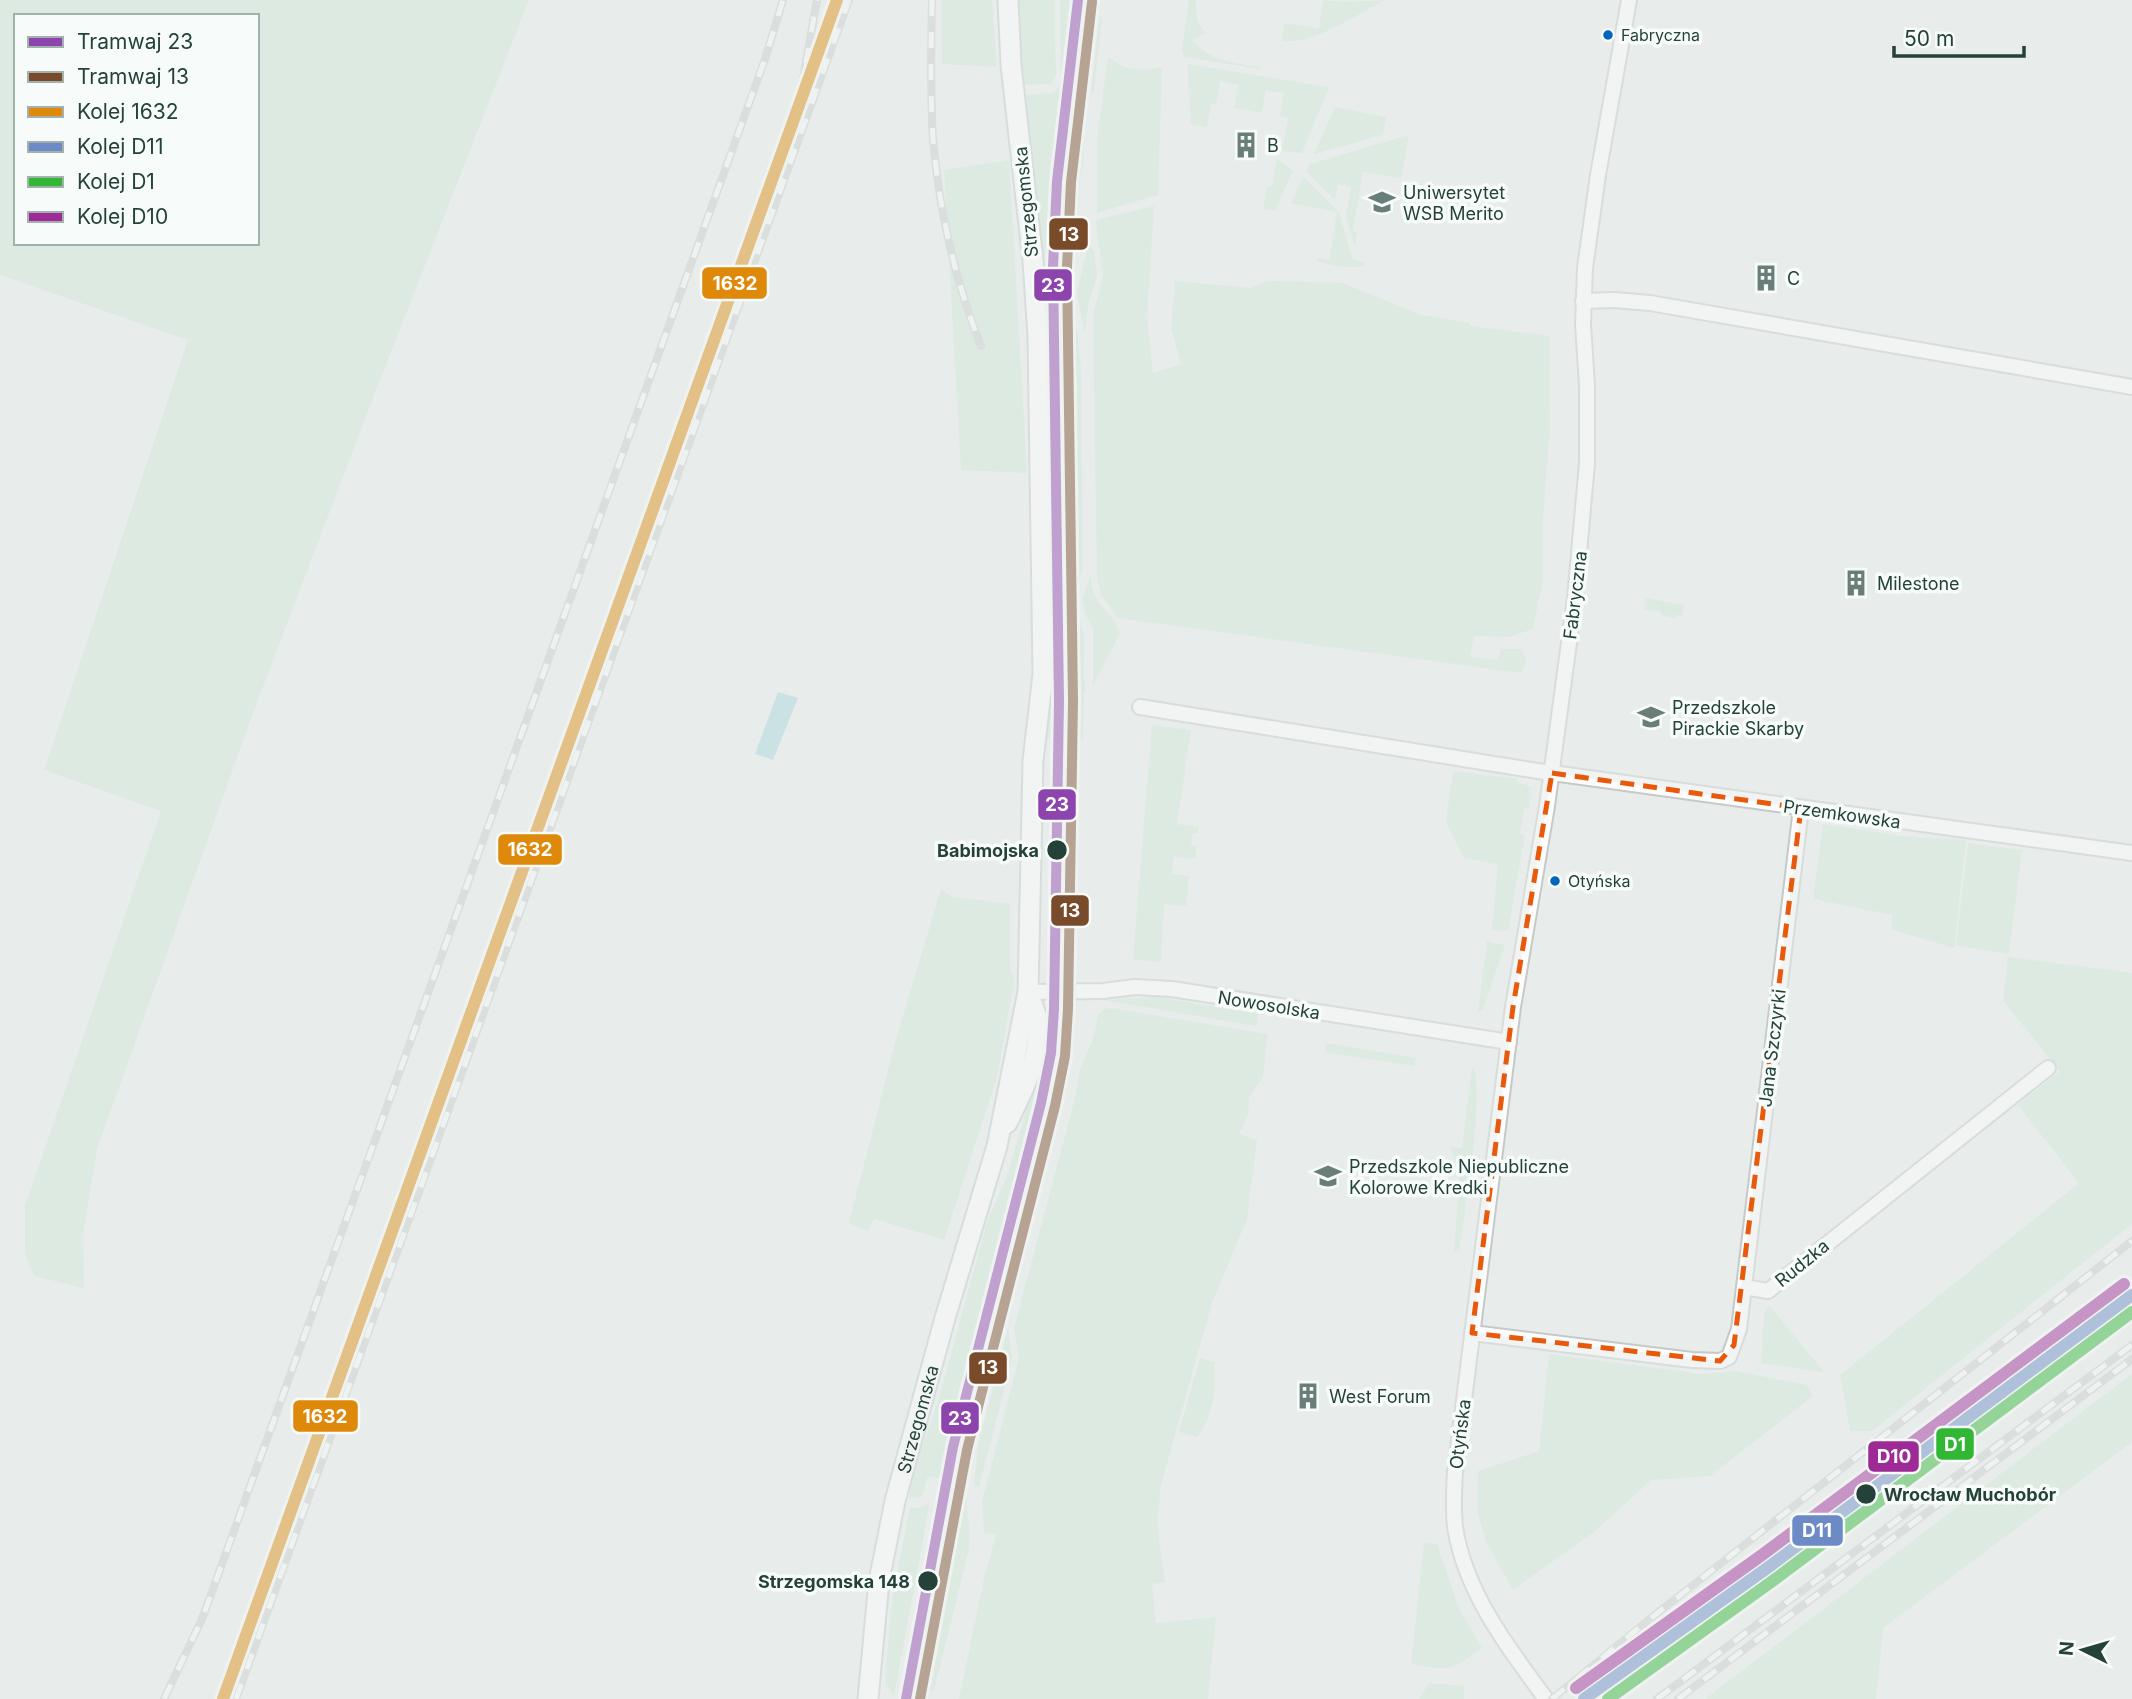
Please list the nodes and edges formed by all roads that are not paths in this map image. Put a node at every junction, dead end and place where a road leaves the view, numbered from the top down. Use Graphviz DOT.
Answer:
graph roads {
  1 [pos="1008,0"];
  2 [pos="1629,0"];
  3 [pos="1583,301"];
  4 [pos="2132,387"];
  5 [pos="1140,707"];
  6 [pos="1552,773"];
  7 [pos="1801,808"];
  8 [pos="2132,853"];
  9 [pos="1028,992"];
  10 [pos="1509,1042"];
  11 [pos="2048,1068"];
  12 [pos="1744,1287"];
  13 [pos="1472,1333"];
  14 [pos="868,1699"];
  15 [pos="1546,1699"];
  1 -- 9 [label="main road, Strzegomska"];
  2 -- 3 [label="street, Fabryczna"];
  3 -- 4 [label="street"];
  3 -- 6 [label="street, Fabryczna"];
  5 -- 6 [label="street"];
  6 -- 7 [label="street, Przemkowska"];
  6 -- 10 [label="street, Otyńska"];
  7 -- 8 [label="street, Przemkowska"];
  7 -- 12 [label="street, Jana Szczyrki"];
  9 -- 10 [label="street, Nowosolska"];
  9 -- 14 [label="main road, Strzegomska"];
  10 -- 13 [label="street, Otyńska"];
  11 -- 12 [label="street, Rudzka"];
  12 -- 13 [label="street"];
  13 -- 15 [label="street, Otyńska"];
}
